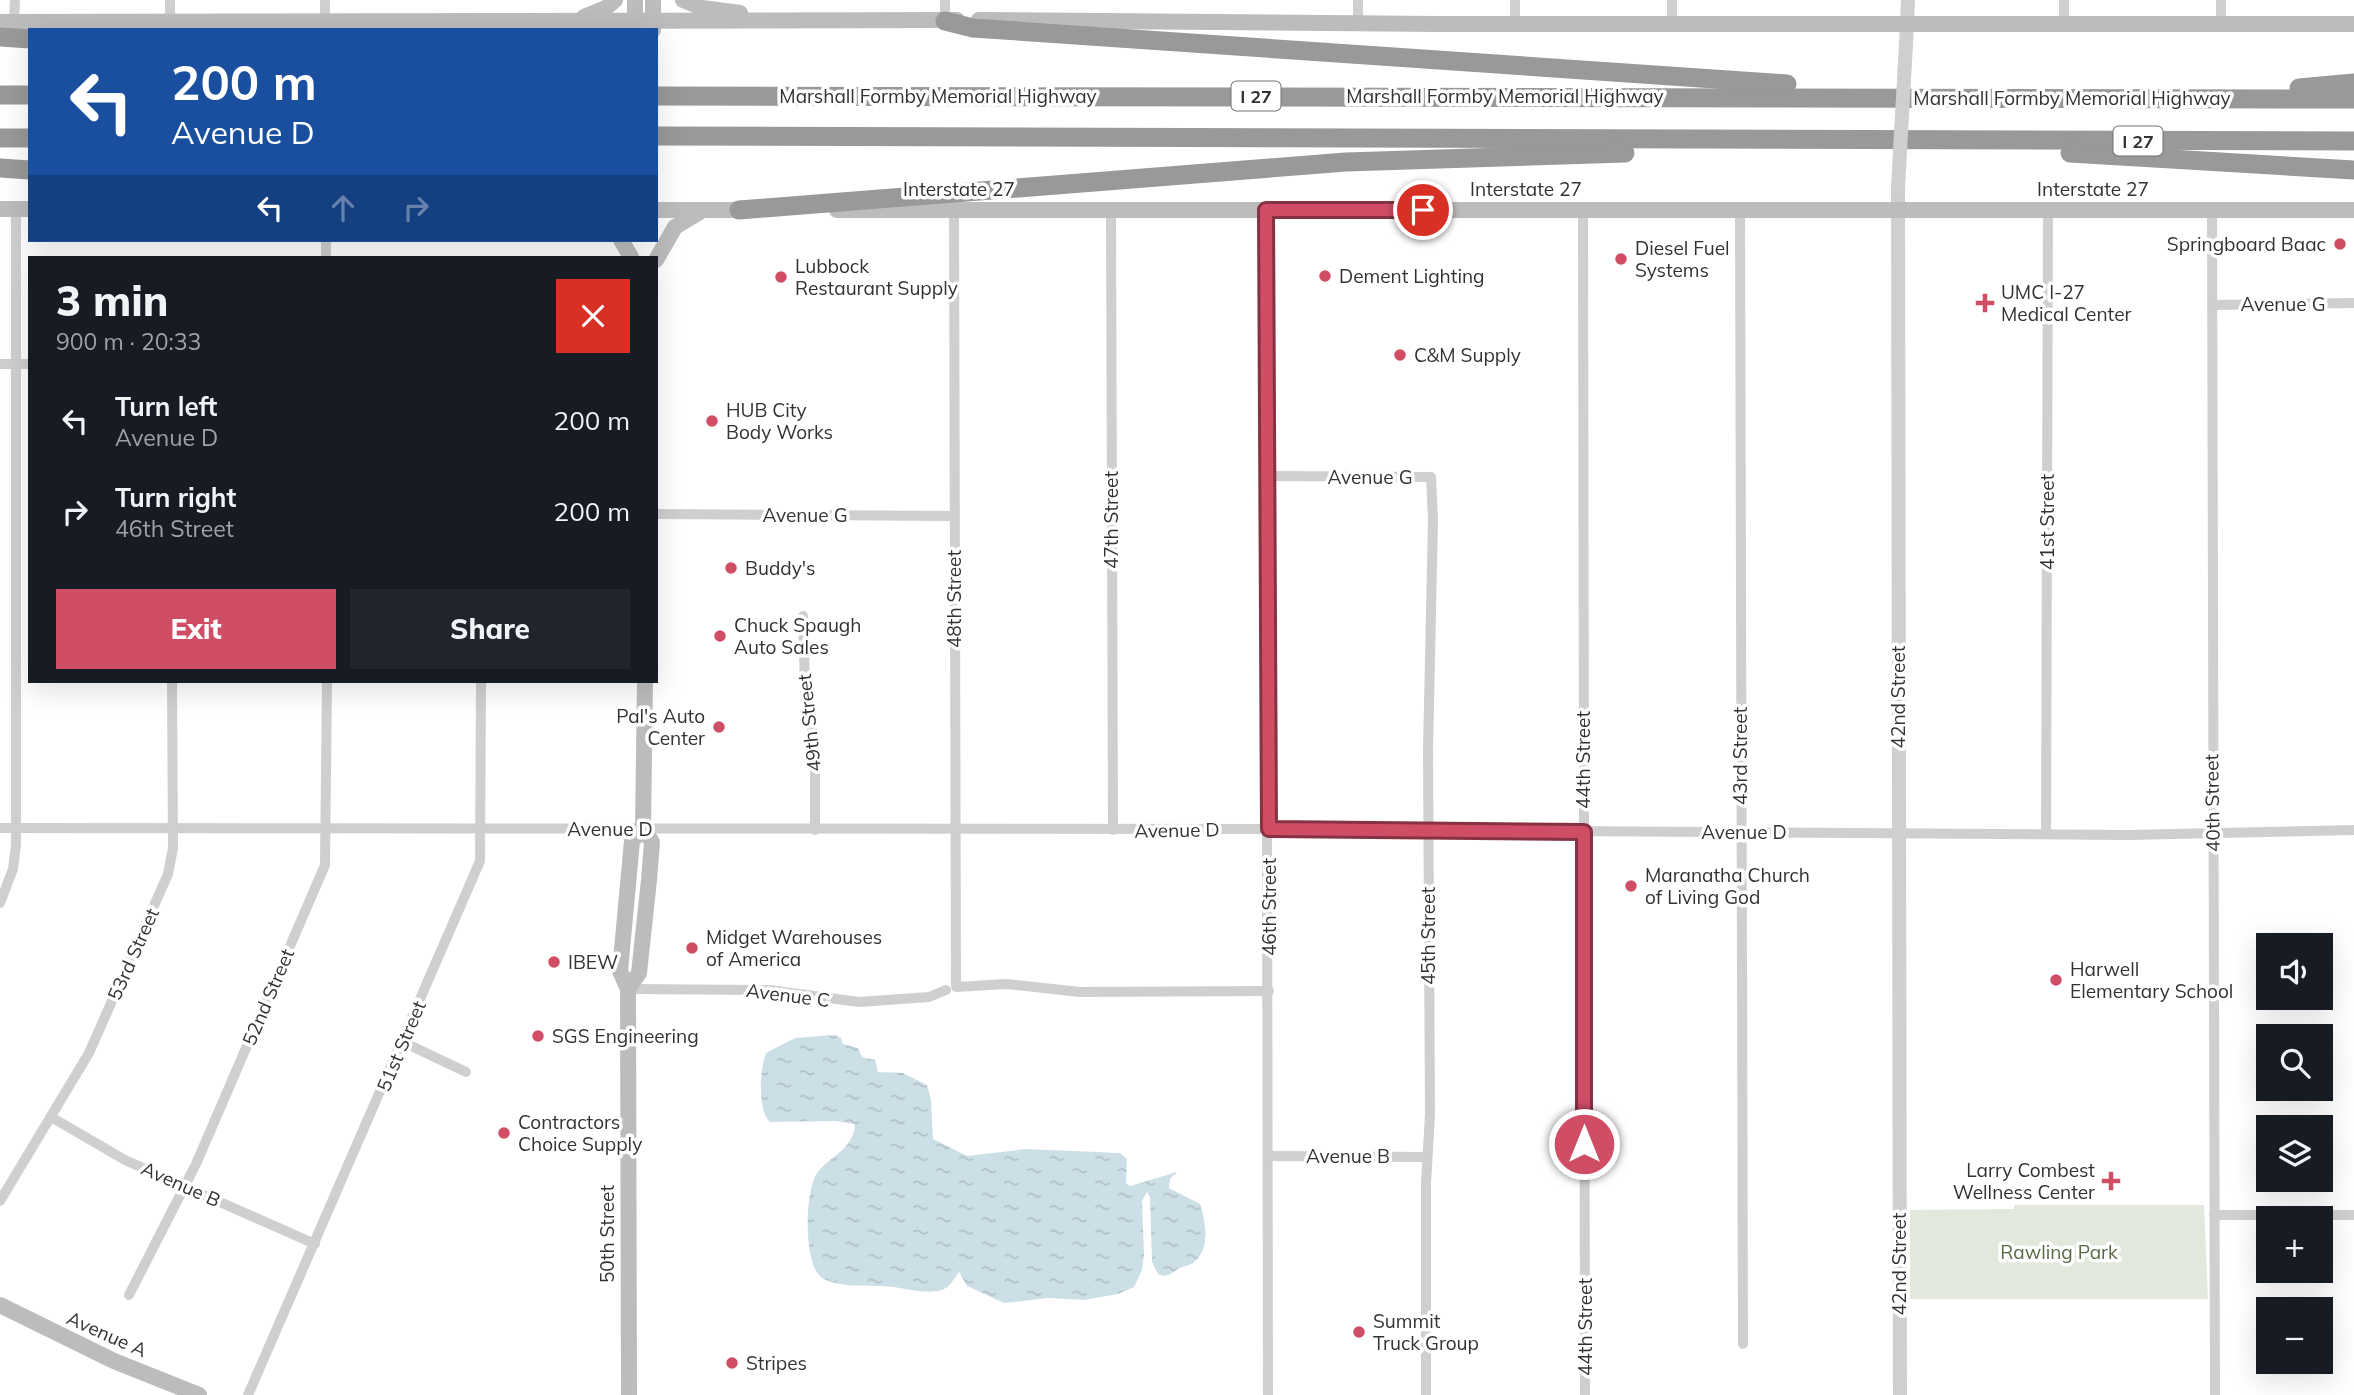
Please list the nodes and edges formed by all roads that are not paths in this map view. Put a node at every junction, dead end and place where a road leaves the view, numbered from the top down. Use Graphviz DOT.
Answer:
graph roads {
  1 [pos="15,0"];
  2 [pos="170,0"];
  3 [pos="325,0"];
  4 [pos="615,0"];
  5 [pos="635,0"];
  6 [pos="653,0"];
  7 [pos="684,0"];
  8 [pos="945,0"];
  9 [pos="1358,0"];
  10 [pos="1515,0"];
  11 [pos="1672,0"];
  12 [pos="1908,0"];
  13 [pos="2064,0"];
  14 [pos="2221,0"];
  15 [pos="783,20"];
  16 [pos="945,20"];
  17 [pos="562,21"];
  18 [pos="7,22"];
  19 [pos="170,22"];
  20 [pos="325,23"];
  21 [pos="1358,24"];
  22 [pos="1515,24"];
  23 [pos="1672,24"];
  24 [pos="1907,24"];
  25 [pos="2064,24"];
  26 [pos="2221,24"];
  27 [pos="2354,24"];
  28 [pos="635,25"];
  29 [pos="653,25"];
  30 [pos="0,37"];
  31 [pos="28,39"];
  32 [pos="658,83"];
  33 [pos="2354,83"];
  34 [pos="0,95"];
  35 [pos="28,95"];
  36 [pos="658,96"];
  37 [pos="1857,96"];
  38 [pos="823,97"];
  39 [pos="2129,99"];
  40 [pos="2354,99"];
  41 [pos="658,136"];
  42 [pos="0,138"];
  43 [pos="28,138"];
  44 [pos="1854,141"];
  45 [pos="1922,141"];
  46 [pos="2354,141"];
  47 [pos="0,169"];
  48 [pos="28,170"];
  49 [pos="2354,170"];
  50 [pos="15,209"];
  51 [pos="658,210"];
  52 [pos="704,210"];
  53 [pos="739,210"];
  54 [pos="1111,210"];
  55 [pos="1266,210"];
  56 [pos="1583,210"];
  57 [pos="1740,210"];
  58 [pos="1898,210"];
  59 [pos="2048,210"];
  60 [pos="2212,210"];
  61 [pos="2354,210"];
  62 [pos="954,211"];
  63 [pos="655,256"];
  64 [pos="2354,303"];
  65 [pos="2213,304"];
  66 [pos="0,364"];
  67 [pos="17,364"];
  68 [pos="28,364"];
  69 [pos="1268,476"];
  70 [pos="1431,477"];
  71 [pos="658,514"];
  72 [pos="954,516"];
  73 [pos="803,616"];
  74 [pos="172,683"];
  75 [pos="327,683"];
  76 [pos="481,683"];
  77 [pos="645,683"];
  78 [pos="0,828"];
  79 [pos="643,828"];
  80 [pos="16,829"];
  81 [pos="173,829"];
  82 [pos="481,829"];
  83 [pos="954,829"];
  84 [pos="1269,829"];
  85 [pos="327,830"];
  86 [pos="816,830"];
  87 [pos="1112,830"];
  88 [pos="1429,830"];
  89 [pos="2354,830"];
  90 [pos="1584,832"];
  91 [pos="1740,832"];
  92 [pos="2212,832"];
  93 [pos="1898,834"];
  94 [pos="2046,834"];
  95 [pos="0,902"];
  96 [pos="951,988"];
  97 [pos="628,989"];
  98 [pos="1269,991"];
  99 [pos="403,1042"];
  100 [pos="466,1072"];
  101 [pos="51,1117"];
  102 [pos="1269,1156"];
  103 [pos="1427,1157"];
  104 [pos="185,1185"];
  105 [pos="0,1201"];
  106 [pos="2214,1214"];
  107 [pos="2354,1215"];
  108 [pos="315,1244"];
  109 [pos="129,1295"];
  110 [pos="0,1305"];
  111 [pos="1742,1344"];
  112 [pos="199,1395"];
  113 [pos="248,1395"];
  114 [pos="629,1395"];
  115 [pos="1268,1395"];
  116 [pos="1426,1395"];
  117 [pos="1585,1395"];
  118 [pos="1899,1395"];
  119 [pos="2215,1395"];
  1 -- 18 [label="street"];
  2 -- 19 [label="street"];
  3 -- 20 [label="street"];
  4 -- 17 [label="main road"];
  5 -- 28 [label="main road"];
  6 -- 29 [label="main road"];
  7 -- 15 [label="main road"];
  8 -- 16 [label="street"];
  9 -- 21 [label="street"];
  10 -- 22 [label="street"];
  11 -- 23 [label="street"];
  12 -- 24 [label="street, 42nd Street"];
  13 -- 25 [label="street"];
  14 -- 26 [label="street"];
  15 -- 16 [label="main road"];
  15 -- 29 [label="main road"];
  16 -- 21 [label="main road"];
  16 -- 37 [label="highway"];
  17 -- 20 [label="main road"];
  17 -- 28 [label="main road"];
  18 -- 19 [label="main road"];
  19 -- 20 [label="main road"];
  21 -- 22 [label="main road"];
  22 -- 23 [label="main road"];
  23 -- 24 [label="main road"];
  24 -- 25 [label="main road"];
  24 -- 58 [label="street, 42nd Street, bridge"];
  25 -- 26 [label="main road"];
  26 -- 27 [label="main road"];
  28 -- 29 [label="main road"];
  30 -- 31 [label="highway"];
  32 -- 38 [label="highway"];
  33 -- 39 [label="highway"];
  34 -- 35 [label="highway"];
  36 -- 38 [label="highway, Marshall Formby Memorial Highway / I 27"];
  37 -- 38 [label="highway, Marshall Formby Memorial Highway / I 27"];
  37 -- 39 [label="highway, Marshall Formby Memorial Highway / I 27"];
  39 -- 40 [label="highway, Marshall Formby Memorial Highway / I 27"];
  41 -- 44 [label="highway, I 27"];
  42 -- 43 [label="highway"];
  44 -- 45 [label="highway, I 27"];
  44 -- 53 [label="highway"];
  45 -- 46 [label="highway, I 27"];
  45 -- 49 [label="highway"];
  47 -- 48 [label="highway"];
  50 -- 67 [label="street"];
  51 -- 52 [label="main road, Interstate 27"];
  52 -- 53 [label="main road, Interstate 27"];
  52 -- 63 [label="main road"];
  53 -- 62 [label="main road, Interstate 27"];
  54 -- 55 [label="main road, Interstate 27"];
  54 -- 62 [label="main road, Interstate 27"];
  54 -- 87 [label="street, 47th Street"];
  55 -- 56 [label="main road, Interstate 27"];
  55 -- 69 [label="street, 46th Street"];
  56 -- 57 [label="main road, Interstate 27"];
  56 -- 90 [label="street, 44th Street"];
  57 -- 58 [label="main road, Interstate 27"];
  57 -- 91 [label="street, 43rd Street"];
  58 -- 59 [label="main road, Interstate 27"];
  58 -- 93 [label="street, 42nd Street"];
  59 -- 60 [label="main road, Interstate 27"];
  59 -- 94 [label="street, 41st Street"];
  60 -- 61 [label="main road, Interstate 27"];
  60 -- 65 [label="street, 40th Street"];
  62 -- 72 [label="street, 48th Street"];
  64 -- 65 [label="street, Avenue G"];
  65 -- 92 [label="street, 40th Street"];
  66 -- 67 [label="street"];
  67 -- 68 [label="street"];
  67 -- 80 [label="street"];
  69 -- 70 [label="street, Avenue G"];
  69 -- 84 [label="street, 46th Street"];
  70 -- 88 [label="street, 45th Street"];
  71 -- 72 [label="street, Avenue G"];
  72 -- 83 [label="street, 48th Street"];
  73 -- 86 [label="street, 49th Street"];
  74 -- 81 [label="street, 53rd Street"];
  75 -- 85 [label="street, 52nd Street"];
  76 -- 82 [label="street, 51st Street"];
  77 -- 79 [label="main road, 50th Street"];
  78 -- 80 [label="street, Avenue D"];
  79 -- 82 [label="street, Avenue D"];
  79 -- 86 [label="street, Avenue D"];
  79 -- 97 [label="main road, 50th Street"];
  80 -- 81 [label="street, Avenue D"];
  80 -- 95 [label="street"];
  81 -- 85 [label="street, Avenue D"];
  81 -- 101 [label="street, 53rd Street"];
  82 -- 85 [label="street, Avenue D"];
  82 -- 99 [label="street, 51st Street"];
  83 -- 86 [label="street, Avenue D"];
  83 -- 87 [label="street, Avenue D"];
  83 -- 96 [label="street, 48th Street"];
  84 -- 87 [label="street, Avenue D"];
  84 -- 88 [label="street, Avenue D"];
  84 -- 98 [label="street, 46th Street"];
  85 -- 104 [label="street, 52nd Street"];
  88 -- 90 [label="street, Avenue D"];
  88 -- 103 [label="street, 45th Street"];
  89 -- 92 [label="street, Avenue D"];
  90 -- 91 [label="street, Avenue D"];
  90 -- 117 [label="street, 44th Street"];
  91 -- 93 [label="street, Avenue D"];
  91 -- 111 [label="street, 43rd Street"];
  92 -- 94 [label="street, Avenue D"];
  92 -- 106 [label="street, 40th Street"];
  93 -- 94 [label="street, Avenue D"];
  93 -- 118 [label="street, 42nd Street"];
  96 -- 97 [label="street, Avenue C"];
  96 -- 98 [label="street, Avenue C"];
  97 -- 114 [label="main road, 50th Street"];
  98 -- 102 [label="street, 46th Street"];
  99 -- 100 [label="street"];
  99 -- 108 [label="street, 51st Street"];
  101 -- 104 [label="street, Avenue B"];
  101 -- 105 [label="street, 53rd Street"];
  102 -- 103 [label="street, Avenue B"];
  102 -- 115 [label="street, 46th Street"];
  103 -- 116 [label="street, 45th Street"];
  104 -- 108 [label="street, Avenue B"];
  104 -- 109 [label="street, 52nd Street"];
  106 -- 107 [label="street"];
  106 -- 119 [label="street, 40th Street"];
  108 -- 113 [label="street, 51st Street"];
  110 -- 112 [label="main road, Avenue A"];
}
